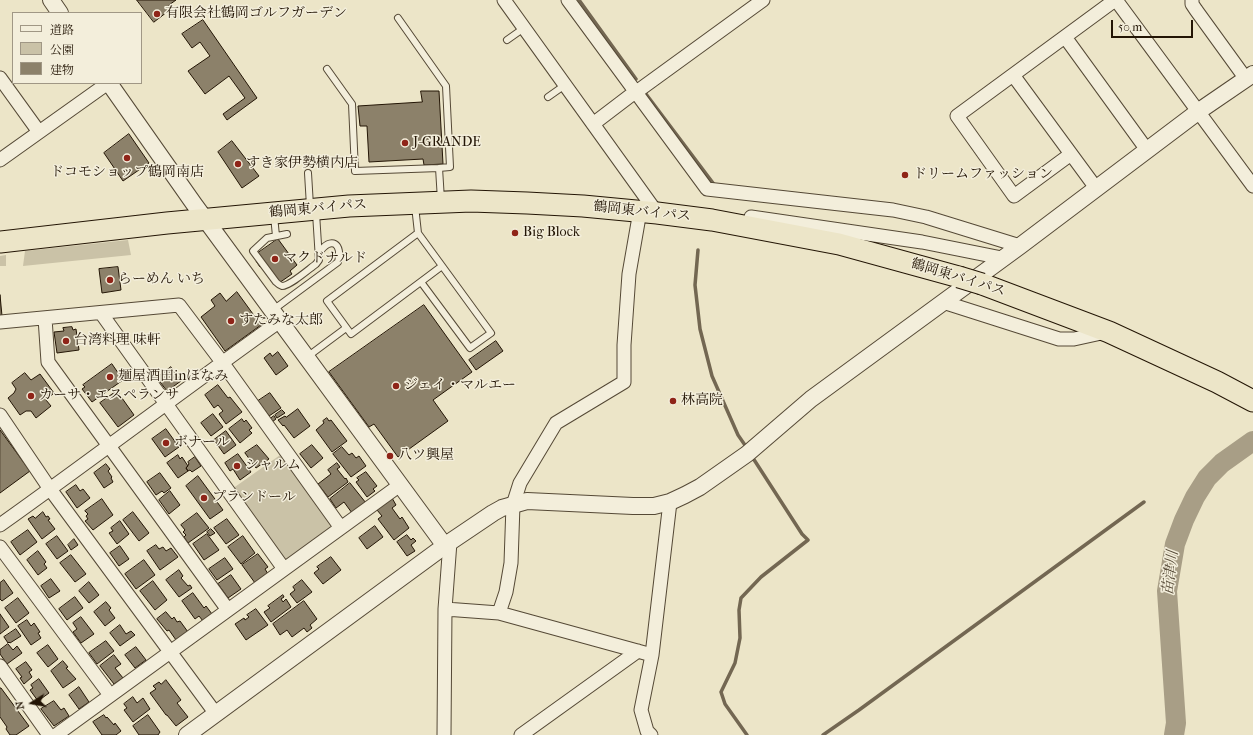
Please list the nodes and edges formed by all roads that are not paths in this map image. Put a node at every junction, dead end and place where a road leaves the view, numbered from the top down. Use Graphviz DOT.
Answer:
graph roads {
  1 [pos="51,0"];
  2 [pos="504,0"];
  3 [pos="568,0"];
  4 [pos="763,0"];
  5 [pos="1116,0"];
  6 [pos="1192,0"];
  7 [pos="59,12"];
  8 [pos="398,18"];
  9 [pos="524,28"];
  10 [pos="1065,37"];
  11 [pos="508,40"];
  12 [pos="327,69"];
  13 [pos="1014,75"];
  14 [pos="1250,76"];
  15 [pos="0,78"];
  16 [pos="108,84"];
  17 [pos="110,84"];
  18 [pos="565,85"];
  19 [pos="635,93"];
  20 [pos="548,97"];
  21 [pos="1199,111"];
  22 [pos="593,124"];
  23 [pos="39,132"];
  24 [pos="1147,150"];
  25 [pos="1071,154"];
  26 [pos="0,160"];
  27 [pos="439,168"];
  28 [pos="308,173"];
  29 [pos="1253,186"];
  30 [pos="1096,188"];
  31 [pos="441,202"];
  32 [pos="415,203"];
  33 [pos="313,209"];
  34 [pos="649,212"];
  35 [pos="274,213"];
  36 [pos="206,219"];
  37 [pos="712,220"];
  38 [pos="418,233"];
  39 [pos="287,234"];
  40 [pos="276,236"];
  41 [pos="0,242"];
  42 [pos="1020,246"];
  43 [pos="319,253"];
  44 [pos="1002,258"];
  45 [pos="442,266"];
  46 [pos="421,282"];
  47 [pos="943,302"];
  48 [pos="100,313"];
  49 [pos="276,316"];
  50 [pos="44,318"];
  51 [pos="0,322"];
  52 [pos="346,328"];
  53 [pos="1109,332"];
  54 [pos="307,357"];
  55 [pos="222,362"];
  56 [pos="1253,401"];
  57 [pos="166,404"];
  58 [pos="0,415"];
  59 [pos="109,446"];
  60 [pos="400,485"];
  61 [pos="50,489"];
  62 [pos="670,502"];
  63 [pos="513,505"];
  64 [pos="0,526"];
  65 [pos="341,528"];
  66 [pos="448,544"];
  67 [pos="0,547"];
  68 [pos="284,569"];
  69 [pos="445,609"];
  70 [pos="228,610"];
  71 [pos="499,613"];
  72 [pos="638,651"];
  73 [pos="170,652"];
  74 [pos="652,655"];
  75 [pos="0,666"];
  76 [pos="110,695"];
  77 [pos="216,714"];
  78 [pos="49,735"];
  79 [pos="56,735"];
  80 [pos="187,735"];
  81 [pos="444,735"];
  82 [pos="521,735"];
  83 [pos="650,735"];
  1 -- 7 [label="street"];
  2 -- 9 [label="street"];
  3 -- 19 [label="street"];
  4 -- 19 [label="street"];
  5 -- 10 [label="street"];
  5 -- 21 [label="street"];
  6 -- 14 [label="street"];
  8 -- 27 [label="lane"];
  9 -- 11 [label="lane"];
  9 -- 18 [label="street"];
  10 -- 13 [label="street"];
  10 -- 24 [label="street"];
  12 -- 27 [label="lane"];
  13 -- 25 [label="street"];
  13 -- 25 [label="street"];
  14 -- 21 [label="street"];
  15 -- 23 [label="street"];
  16 -- 23 [label="street"];
  17 -- 36 [label="street"];
  18 -- 20 [label="lane"];
  18 -- 22 [label="street"];
  19 -- 22 [label="street"];
  19 -- 42 [label="street"];
  21 -- 24 [label="street"];
  21 -- 29 [label="street"];
  22 -- 34 [label="street"];
  23 -- 26 [label="street"];
  24 -- 30 [label="street"];
  25 -- 30 [label="street"];
  27 -- 31 [label="lane"];
  28 -- 33 [label="lane"];
  30 -- 42 [label="street"];
  31 -- 32 [label="highway, 鶴岡東バイパス"];
  31 -- 34 [label="highway, 鶴岡東バイパス"];
  32 -- 33 [label="highway, 鶴岡東バイパス"];
  32 -- 38 [label="lane"];
  33 -- 35 [label="highway, 鶴岡東バイパス"];
  33 -- 43 [label="lane"];
  34 -- 37 [label="highway, 鶴岡東バイパス"];
  34 -- 63 [label="street"];
  35 -- 36 [label="highway, 鶴岡東バイパス"];
  35 -- 40 [label="lane"];
  36 -- 41 [label="highway, 鶴岡東バイパス"];
  36 -- 49 [label="street"];
  37 -- 44 [label="street"];
  37 -- 53 [label="highway, 鶴岡東バイパス, bridge"];
  38 -- 45 [label="lane"];
  38 -- 52 [label="lane"];
  39 -- 40 [label="lane"];
  40 -- 43 [label="lane"];
  42 -- 44 [label="street"];
  43 -- 49 [label="lane"];
  44 -- 47 [label="street"];
  45 -- 46 [label="lane"];
  45 -- 46 [label="lane"];
  46 -- 52 [label="lane"];
  47 -- 53 [label="street"];
  47 -- 62 [label="street"];
  48 -- 50 [label="street"];
  48 -- 55 [label="street"];
  48 -- 57 [label="street"];
  49 -- 54 [label="street"];
  49 -- 55 [label="street"];
  50 -- 51 [label="street"];
  50 -- 59 [label="street"];
  52 -- 54 [label="lane"];
  53 -- 56 [label="highway, 鶴岡東バイパス"];
  54 -- 60 [label="street"];
  55 -- 57 [label="street"];
  55 -- 65 [label="street"];
  57 -- 59 [label="street"];
  57 -- 68 [label="street"];
  58 -- 61 [label="street"];
  59 -- 61 [label="street"];
  59 -- 70 [label="street"];
  60 -- 65 [label="street"];
  60 -- 66 [label="street"];
  61 -- 64 [label="street"];
  61 -- 73 [label="street"];
  62 -- 63 [label="street"];
  62 -- 74 [label="street"];
  63 -- 66 [label="street"];
  63 -- 71 [label="street"];
  65 -- 68 [label="street"];
  66 -- 69 [label="street"];
  66 -- 77 [label="street"];
  67 -- 76 [label="street"];
  68 -- 70 [label="street"];
  69 -- 71 [label="street"];
  69 -- 81 [label="street"];
  70 -- 73 [label="street"];
  71 -- 72 [label="street"];
  72 -- 74 [label="street"];
  72 -- 82 [label="street"];
  73 -- 76 [label="street"];
  73 -- 77 [label="street"];
  74 -- 83 [label="street"];
  75 -- 78 [label="street"];
  76 -- 79 [label="street"];
  77 -- 80 [label="street"];
}
